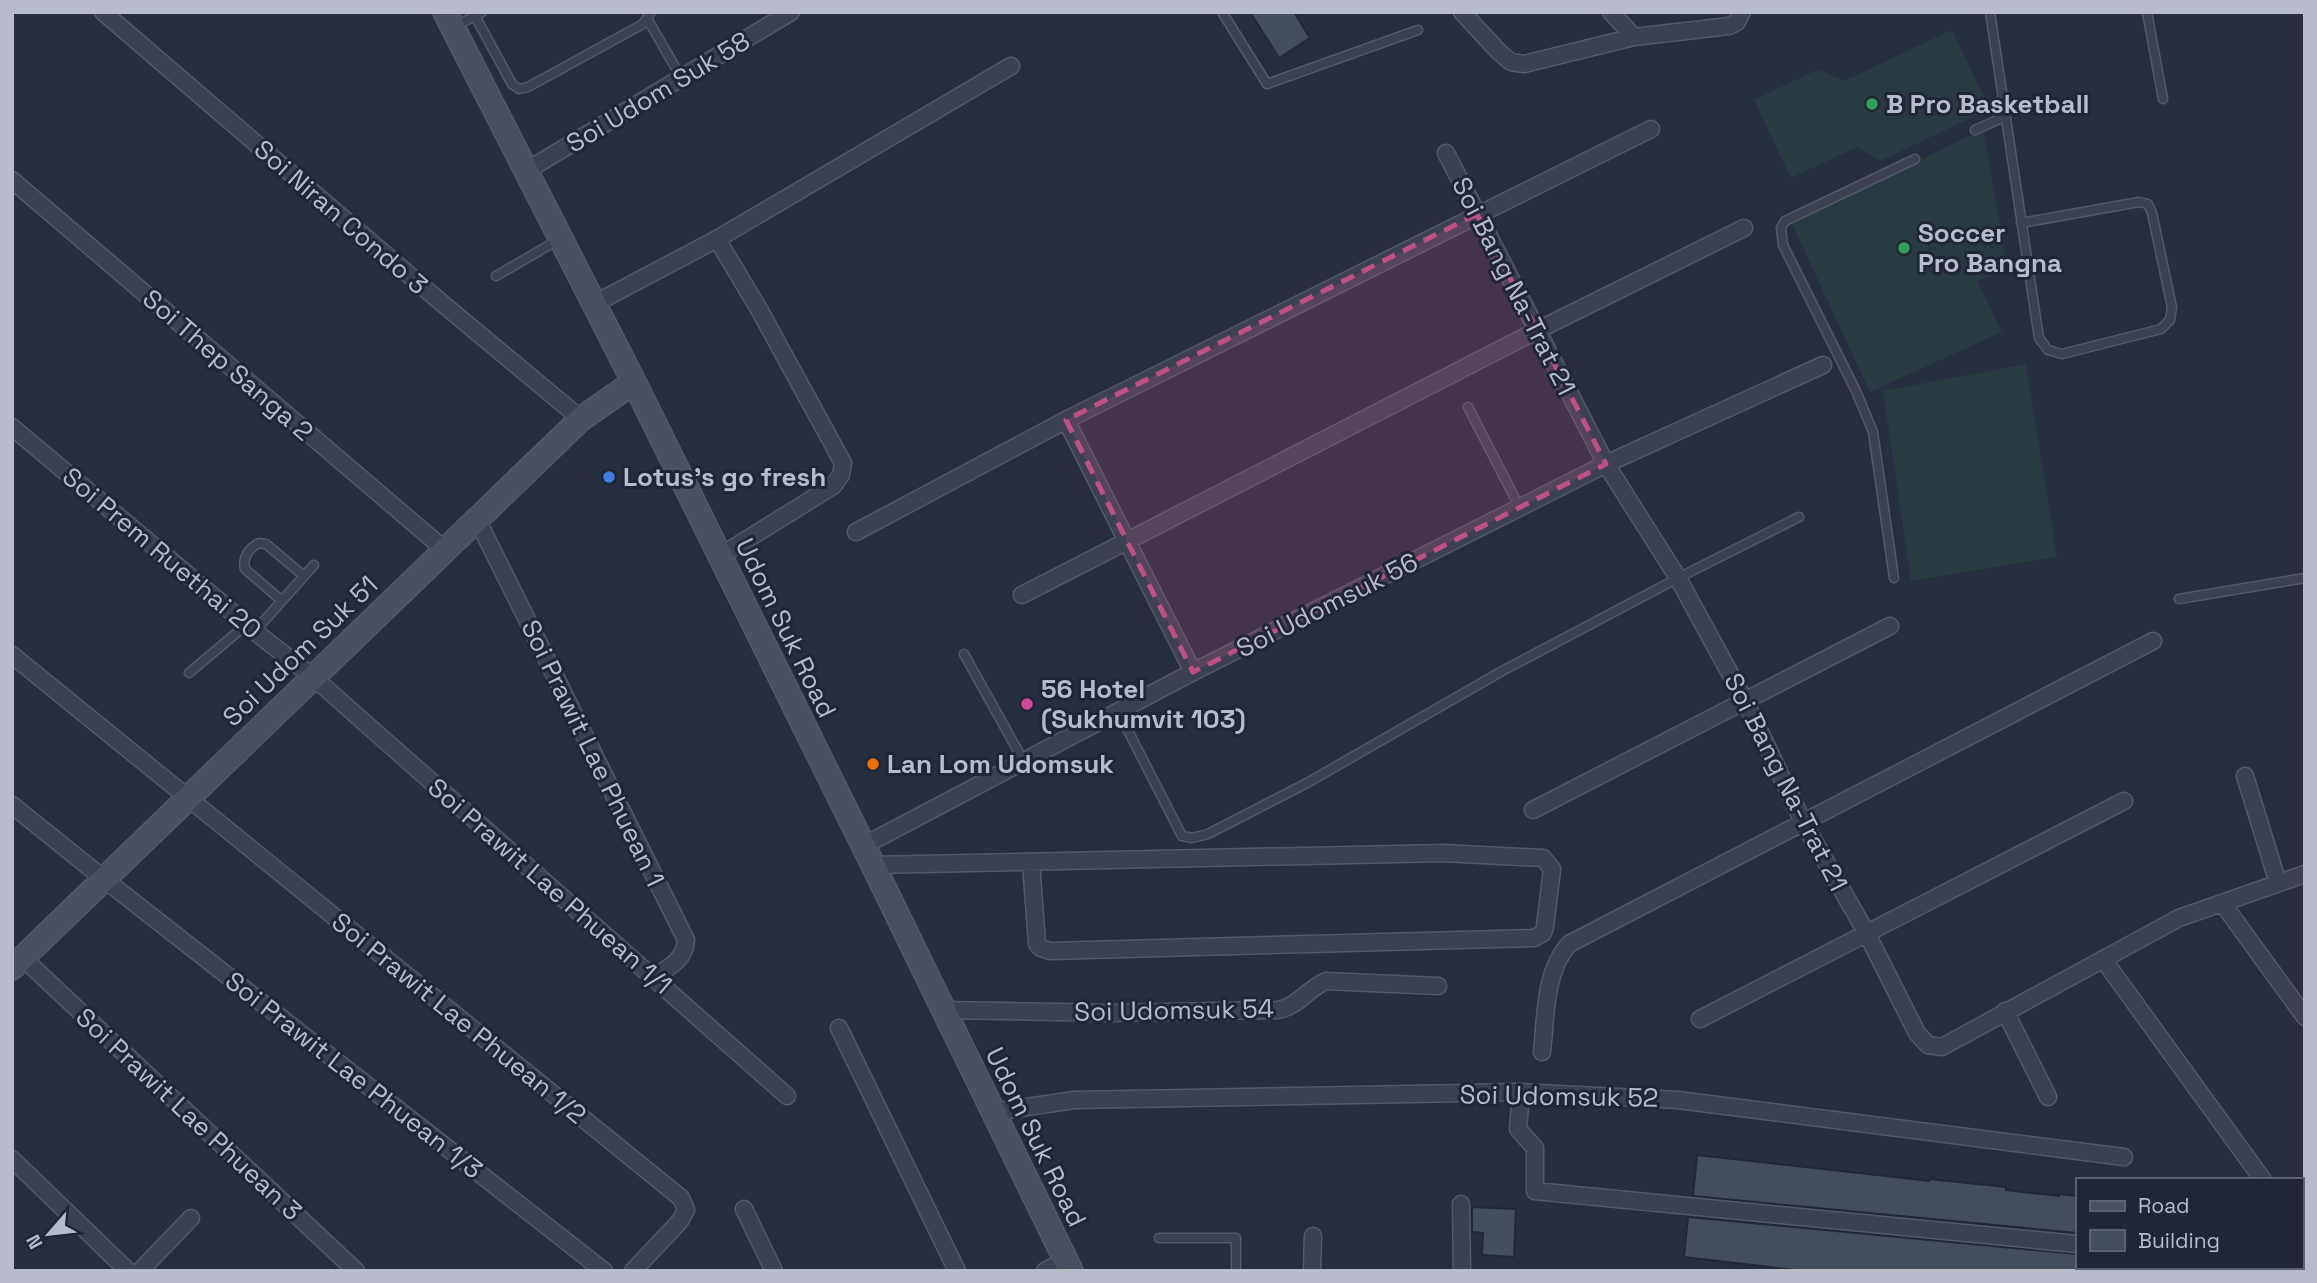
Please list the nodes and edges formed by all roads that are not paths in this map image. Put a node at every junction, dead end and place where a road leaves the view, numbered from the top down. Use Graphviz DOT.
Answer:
graph roads {
  1 [pos="103,12"];
  2 [pos="791,12"];
  3 [pos="1222,12"];
  4 [pos="1462,12"];
  5 [pos="1611,12"];
  6 [pos="1742,12"];
  7 [pos="1990,12"];
  8 [pos="2147,12"];
  9 [pos="479,14"];
  10 [pos="650,16"];
  11 [pos="449,20"];
  12 [pos="1418,30"];
  13 [pos="1634,37"];
  14 [pos="1011,66"];
  15 [pos="682,79"];
  16 [pos="2163,99"];
  17 [pos="2004,117"];
  18 [pos="1651,129"];
  19 [pos="1975,130"];
  20 [pos="1446,153"];
  21 [pos="1915,159"];
  22 [pos="526,172"];
  23 [pos="12,180"];
  24 [pos="1476,214"];
  25 [pos="2021,223"];
  26 [pos="1744,228"];
  27 [pos="561,239"];
  28 [pos="717,239"];
  29 [pos="496,275"];
  30 [pos="594,303"];
  31 [pos="1536,331"];
  32 [pos="1823,365"];
  33 [pos="634,382"];
  34 [pos="1468,407"];
  35 [pos="581,419"];
  36 [pos="1066,420"];
  37 [pos="12,427"];
  38 [pos="1606,464"];
  39 [pos="1520,508"];
  40 [pos="1799,517"];
  41 [pos="477,519"];
  42 [pos="856,532"];
  43 [pos="1128,541"];
  44 [pos="444,550"];
  45 [pos="720,556"];
  46 [pos="314,565"];
  47 [pos="304,576"];
  48 [pos="1678,578"];
  49 [pos="1894,578"];
  50 [pos="2305,578"];
  51 [pos="1022,595"];
  52 [pos="2179,598"];
  53 [pos="282,601"];
  54 [pos="1890,626"];
  55 [pos="251,628"];
  56 [pos="2153,641"];
  57 [pos="964,654"];
  58 [pos="12,655"];
  59 [pos="1193,672"];
  60 [pos="189,674"];
  61 [pos="313,677"];
  62 [pos="1745,701"];
  63 [pos="1118,711"];
  64 [pos="1023,760"];
  65 [pos="2245,776"];
  66 [pos="188,798"];
  67 [pos="2124,801"];
  68 [pos="12,804"];
  69 [pos="1533,810"];
  70 [pos="1802,822"];
  71 [pos="868,855"];
  72 [pos="1031,862"];
  73 [pos="2305,874"];
  74 [pos="104,879"];
  75 [pos="2278,883"];
  76 [pos="2223,904"];
  77 [pos="1866,932"];
  78 [pos="2103,959"];
  79 [pos="17,963"];
  80 [pos="654,977"];
  81 [pos="1438,986"];
  82 [pos="942,1010"];
  83 [pos="2005,1011"];
  84 [pos="2305,1017"];
  85 [pos="1700,1018"];
  86 [pos="839,1028"];
  87 [pos="1542,1052"];
  88 [pos="1521,1092"];
  89 [pos="787,1096"];
  90 [pos="2048,1097"];
  91 [pos="993,1112"];
  92 [pos="2124,1157"];
  93 [pos="12,1159"];
  94 [pos="2262,1178"];
  95 [pos="1461,1204"];
  96 [pos="744,1209"];
  97 [pos="191,1218"];
  98 [pos="1313,1236"];
  99 [pos="1159,1238"];
  100 [pos="2076,1244"];
  101 [pos="1061,1267"];
  102 [pos="128,1271"];
  103 [pos="140,1271"];
  104 [pos="356,1271"];
  105 [pos="604,1271"];
  106 [pos="633,1271"];
  107 [pos="774,1271"];
  108 [pos="957,1271"];
  109 [pos="1236,1271"];
  110 [pos="1312,1271"];
  111 [pos="1462,1271"];
  1 -- 35 [label="street, Soi Niran Condo 3"];
  2 -- 15 [label="street, Soi Udom Suk 58"];
  3 -- 12 [label="lane"];
  4 -- 13 [label="street"];
  5 -- 13 [label="street"];
  6 -- 13 [label="street"];
  7 -- 17 [label="lane"];
  8 -- 16 [label="lane"];
  9 -- 10 [label="lane"];
  9 -- 11 [label="lane"];
  10 -- 15 [label="lane"];
  11 -- 22 [label="main road, Udom Suk Road"];
  14 -- 28 [label="street"];
  15 -- 22 [label="street, Soi Udom Suk 58"];
  17 -- 19 [label="lane"];
  17 -- 25 [label="lane"];
  18 -- 24 [label="street"];
  20 -- 24 [label="street, Soi Bang Na-Trat 21"];
  21 -- 49 [label="lane"];
  22 -- 27 [label="main road, Udom Suk Road"];
  23 -- 44 [label="street, Soi Thep Sanga 2"];
  24 -- 31 [label="street, Soi Bang Na-Trat 21"];
  24 -- 36 [label="street"];
  25 -- 25 [label="lane"];
  26 -- 31 [label="street"];
  27 -- 29 [label="lane"];
  27 -- 30 [label="main road, Udom Suk Road"];
  28 -- 30 [label="street"];
  28 -- 45 [label="street"];
  30 -- 33 [label="main road, Udom Suk Road"];
  31 -- 38 [label="street, Soi Bang Na-Trat 21"];
  31 -- 43 [label="street"];
  32 -- 38 [label="street, Soi Udomsuk 56"];
  33 -- 35 [label="main road, Soi Udom Suk 51"];
  33 -- 45 [label="main road, Udom Suk Road"];
  34 -- 39 [label="lane"];
  35 -- 41 [label="main road, Soi Udom Suk 51"];
  36 -- 42 [label="street"];
  36 -- 43 [label="street"];
  37 -- 55 [label="street, Soi Prem Ruethai 20"];
  38 -- 39 [label="street, Soi Udomsuk 56"];
  38 -- 48 [label="street, Soi Bang Na-Trat 21"];
  39 -- 59 [label="street, Soi Udomsuk 56"];
  40 -- 48 [label="lane"];
  41 -- 44 [label="main road, Soi Udom Suk 51"];
  41 -- 80 [label="street, Soi Prawit Lae Phuean 1"];
  43 -- 51 [label="street"];
  43 -- 59 [label="street"];
  44 -- 61 [label="main road, Soi Udom Suk 51"];
  45 -- 71 [label="main road, Udom Suk Road"];
  46 -- 47 [label="lane"];
  47 -- 53 [label="lane"];
  47 -- 53 [label="lane"];
  48 -- 62 [label="street, Soi Bang Na-Trat 21"];
  48 -- 63 [label="lane"];
  50 -- 52 [label="lane"];
  53 -- 55 [label="lane"];
  54 -- 62 [label="street"];
  55 -- 60 [label="lane"];
  55 -- 61 [label="street, Soi Prem Ruethai 20"];
  56 -- 70 [label="street"];
  57 -- 64 [label="lane"];
  58 -- 66 [label="street"];
  59 -- 63 [label="street, Soi Udomsuk 56"];
  61 -- 66 [label="main road, Soi Udom Suk 51"];
  61 -- 80 [label="street, Soi Prawit Lae Phuean 1/1"];
  62 -- 69 [label="street"];
  62 -- 70 [label="street, Soi Bang Na-Trat 21"];
  63 -- 64 [label="street, Soi Udomsuk 56"];
  64 -- 71 [label="street, Soi Udomsuk 56"];
  65 -- 75 [label="street"];
  66 -- 74 [label="main road, Soi Udom Suk 51"];
  66 -- 106 [label="street, Soi Prawit Lae Phuean 1/2"];
  67 -- 77 [label="street"];
  68 -- 74 [label="street, Soi Prawit Lae Phuean 1/3"];
  70 -- 77 [label="street, Soi Bang Na-Trat 21"];
  70 -- 87 [label="street"];
  71 -- 72 [label="street"];
  71 -- 82 [label="main road, Udom Suk Road"];
  72 -- 72 [label="street"];
  73 -- 75 [label="street, Soi Bang Na-Trat 21"];
  74 -- 79 [label="main road, Soi Udom Suk 51"];
  74 -- 105 [label="street, Soi Prawit Lae Phuean 1/3"];
  75 -- 76 [label="street, Soi Bang Na-Trat 21"];
  76 -- 78 [label="street, Soi Bang Na-Trat 21"];
  76 -- 84 [label="street"];
  77 -- 83 [label="street, Soi Bang Na-Trat 21"];
  77 -- 85 [label="street"];
  78 -- 83 [label="street, Soi Bang Na-Trat 21"];
  78 -- 94 [label="street"];
  79 -- 104 [label="street, Soi Prawit Lae Phuean 3"];
  80 -- 89 [label="street, Soi Prawit Lae Phuean 1/1"];
  81 -- 82 [label="street, Soi Udomsuk 54"];
  82 -- 91 [label="main road, Udom Suk Road"];
  83 -- 90 [label="street"];
  86 -- 108 [label="street"];
  88 -- 91 [label="street, Soi Udomsuk 52"];
  88 -- 92 [label="street, Soi Udomsuk 52"];
  88 -- 100 [label="street"];
  91 -- 101 [label="main road, Udom Suk Road"];
  93 -- 102 [label="street"];
  95 -- 111 [label="street"];
  96 -- 107 [label="street"];
  97 -- 103 [label="street"];
  98 -- 110 [label="street"];
  99 -- 109 [label="lane"];
}
